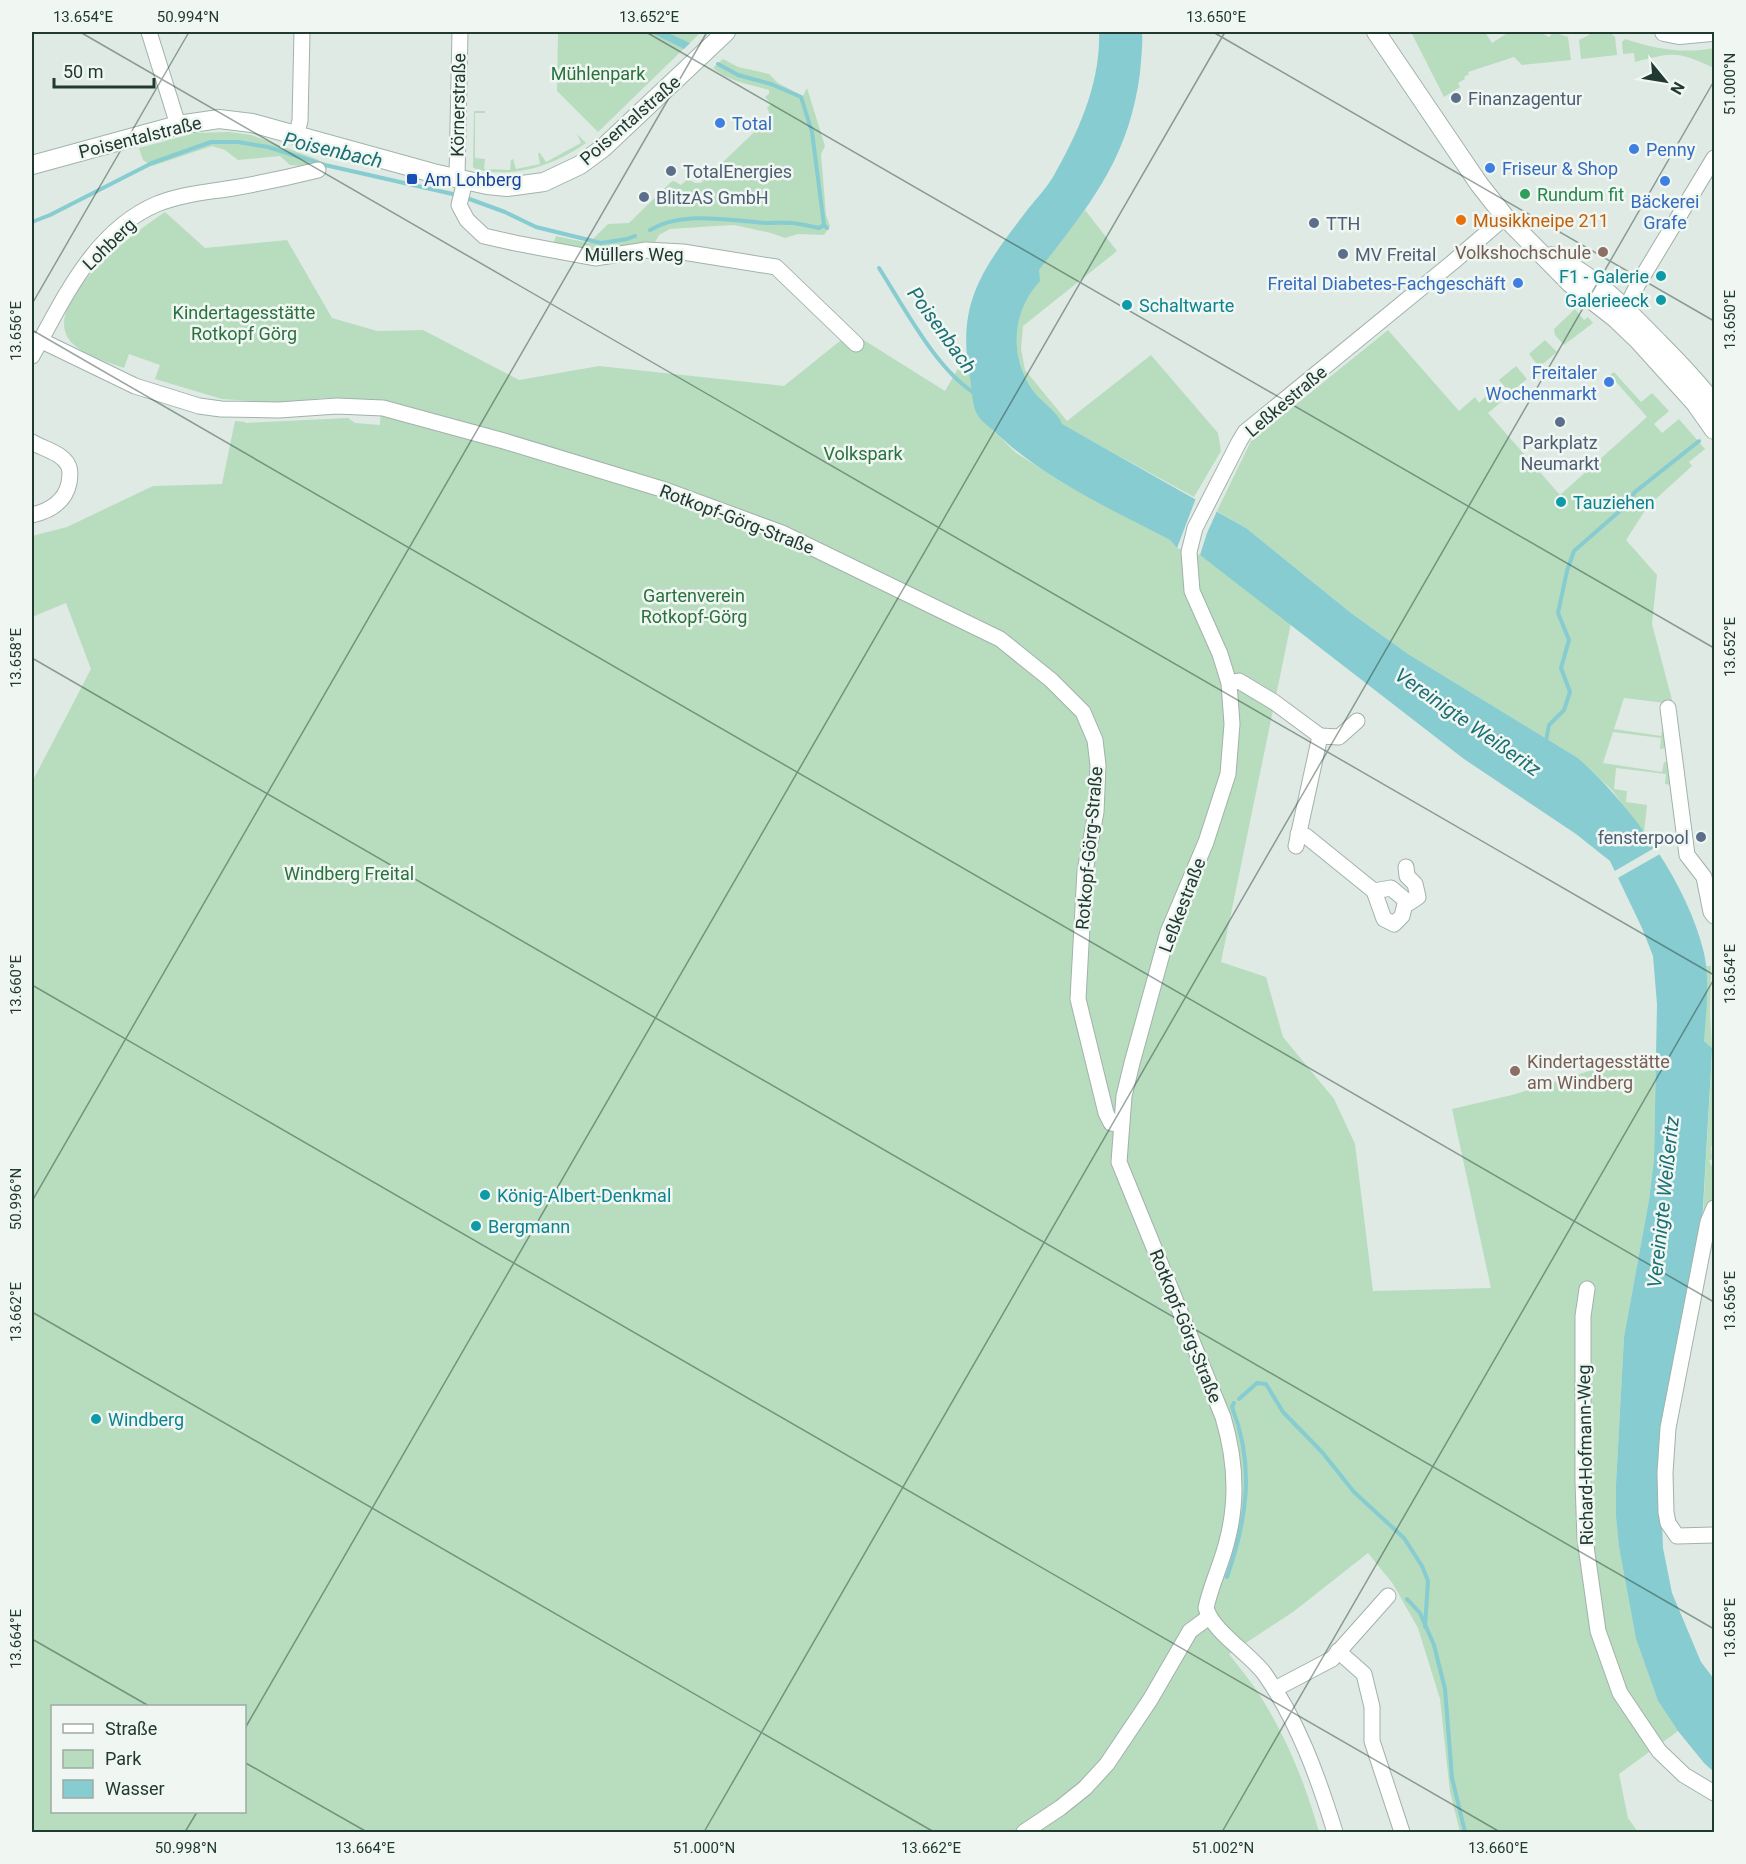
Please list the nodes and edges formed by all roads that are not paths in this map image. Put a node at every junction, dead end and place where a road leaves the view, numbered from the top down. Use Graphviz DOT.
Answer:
graph roads {
  1 [pos="149,32"];
  2 [pos="302,32"];
  3 [pos="460,32"];
  4 [pos="726,32"];
  5 [pos="1376,32"];
  6 [pos="1664,32"];
  7 [pos="1711,32"];
  8 [pos="178,125"];
  9 [pos="296,136"];
  10 [pos="1714,158"];
  11 [pos="32,165"];
  12 [pos="318,170"];
  13 [pos="461,188"];
  14 [pos="1505,217"];
  15 [pos="1620,313"];
  16 [pos="37,341"];
  17 [pos="856,344"];
  18 [pos="32,357"];
  19 [pos="1714,404"];
  20 [pos="1714,430"];
  21 [pos="32,442"];
  22 [pos="32,515"];
  23 [pos="1229,683"];
  24 [pos="1668,708"];
  25 [pos="1357,721"];
  26 [pos="1320,736"];
  27 [pos="1406,867"];
  28 [pos="1374,891"];
  29 [pos="1406,900"];
  30 [pos="1714,916"];
  31 [pos="1121,1125"];
  32 [pos="1714,1208"];
  33 [pos="1587,1289"];
  34 [pos="1714,1535"];
  35 [pos="1388,1596"];
  36 [pos="1209,1617"];
  37 [pos="1338,1651"];
  38 [pos="1275,1689"];
  39 [pos="1714,1793"];
  40 [pos="1024,1833"];
  41 [pos="1335,1833"];
  42 [pos="1402,1833"];
  1 -- 8 [label="street"];
  2 -- 9 [label="street"];
  3 -- 13 [label="street, Körnerstraße"];
  4 -- 13 [label="main road, Poisentalstraße"];
  5 -- 14 [label="main road"];
  6 -- 7 [label="main road"];
  8 -- 9 [label="main road, Poisentalstraße"];
  8 -- 11 [label="main road, Poisentalstraße"];
  9 -- 13 [label="main road, Poisentalstraße"];
  10 -- 15 [label="street"];
  12 -- 16 [label="street, Lohberg"];
  13 -- 17 [label="street, Müllers Weg"];
  14 -- 15 [label="main road"];
  14 -- 23 [label="street, Leßkestraße"];
  15 -- 19 [label="main road"];
  15 -- 20 [label="main road"];
  16 -- 18 [label="street, Lohberg"];
  16 -- 31 [label="street, Rotkopf-Görg-Straße"];
  21 -- 22 [label="street"];
  23 -- 26 [label="street"];
  23 -- 31 [label="street, Leßkestraße"];
  24 -- 30 [label="street"];
  25 -- 26 [label="street"];
  26 -- 28 [label="street"];
  27 -- 29 [label="street"];
  28 -- 29 [label="street"];
  28 -- 29 [label="street"];
  31 -- 36 [label="street, Rotkopf-Görg-Straße"];
  32 -- 34 [label="street"];
  33 -- 39 [label="street, Richard-Hofmann-Weg"];
  35 -- 37 [label="street"];
  36 -- 38 [label="street"];
  36 -- 40 [label="street"];
  37 -- 38 [label="street"];
  37 -- 42 [label="street"];
  38 -- 41 [label="street"];
}
